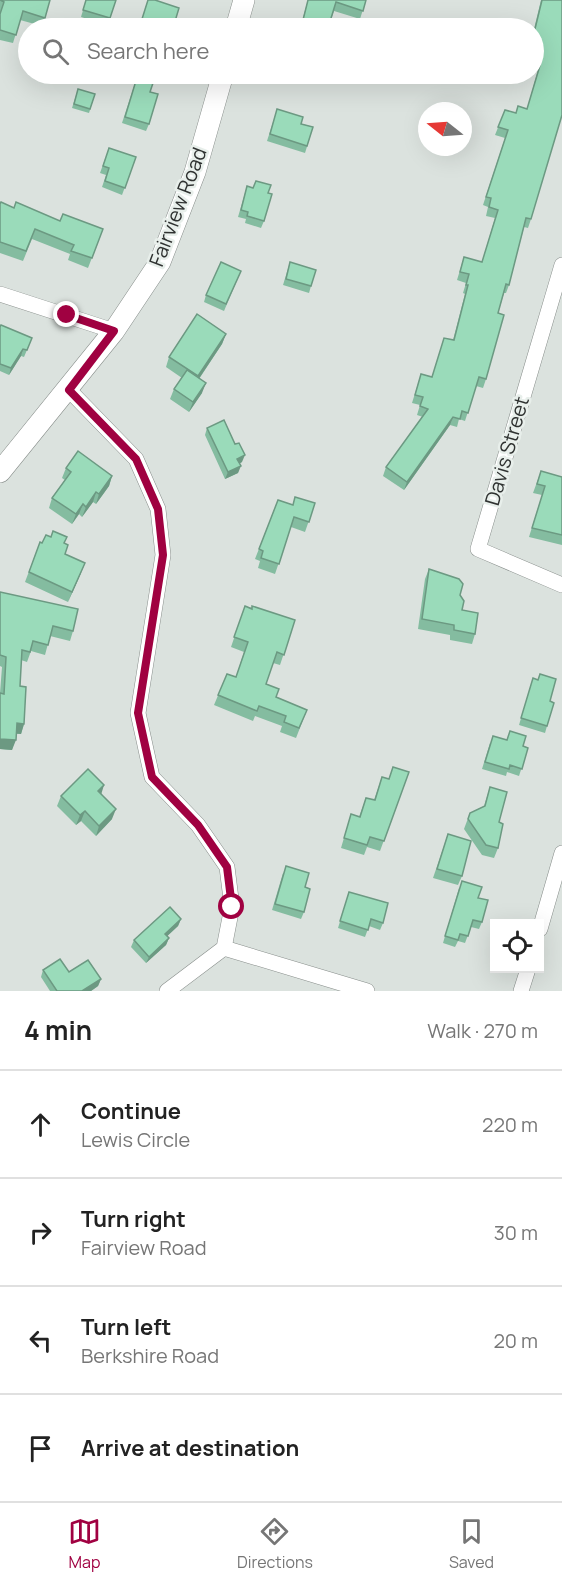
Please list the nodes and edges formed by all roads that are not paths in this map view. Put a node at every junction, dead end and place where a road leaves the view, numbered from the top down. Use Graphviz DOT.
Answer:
graph roads {
  1 [pos="244,0"];
  2 [pos="239,18"];
  3 [pos="220,84"];
  4 [pos="562,265"];
  5 [pos="0,294"];
  6 [pos="114,331"];
  7 [pos="69,390"];
  8 [pos="0,472"];
  9 [pos="562,585"];
  10 [pos="562,853"];
  11 [pos="543,919"];
  12 [pos="224,948"];
  13 [pos="527,973"];
  14 [pos="167,991"];
  15 [pos="367,991"];
  16 [pos="521,991"];
  1 -- 2 [label="street"];
  3 -- 6 [label="street, Fairview Road"];
  4 -- 9 [label="street, Davis Street"];
  5 -- 6 [label="street"];
  6 -- 7 [label="street, Fairview Road"];
  7 -- 8 [label="street, Fairview Road"];
  7 -- 12 [label="street"];
  10 -- 11 [label="street"];
  12 -- 14 [label="street"];
  12 -- 15 [label="street"];
  13 -- 16 [label="street"];
}
